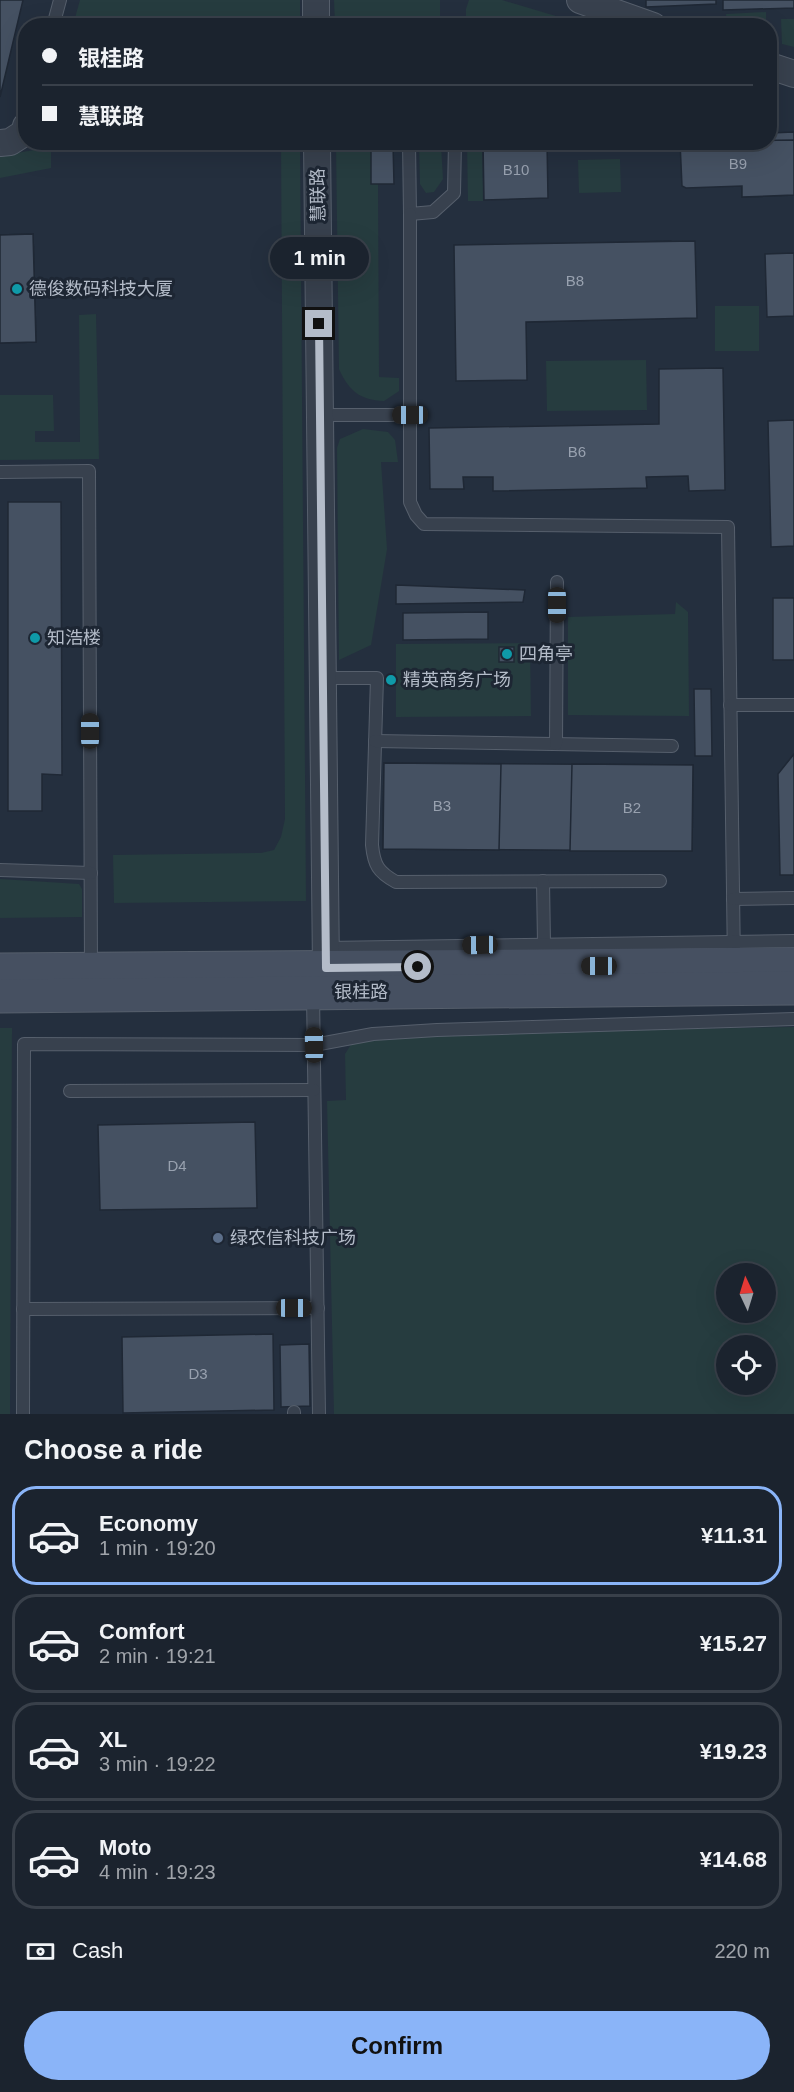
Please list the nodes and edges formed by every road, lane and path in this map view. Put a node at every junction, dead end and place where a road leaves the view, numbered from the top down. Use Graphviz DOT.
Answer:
graph roads {
  1 [pos="60,0"];
  2 [pos="316,0"];
  3 [pos="580,0"];
  4 [pos="56,18"];
  5 [pos="316,18"];
  6 [pos="631,18"];
  7 [pos="777,68"];
  8 [pos="794,74"];
  9 [pos="18,137"];
  10 [pos="0,143"];
  11 [pos="317,150"];
  12 [pos="409,150"];
  13 [pos="455,150"];
  14 [pos="410,214"];
  15 [pos="320,415"];
  16 [pos="410,415"];
  17 [pos="0,472"];
  18 [pos="557,582"];
  19 [pos="323,678"];
  20 [pos="730,705"];
  21 [pos="794,705"];
  22 [pos="375,741"];
  23 [pos="556,744"];
  24 [pos="672,746"];
  25 [pos="0,870"];
  26 [pos="91,873"];
  27 [pos="543,881"];
  28 [pos="660,881"];
  29 [pos="794,898"];
  30 [pos="733,899"];
  31 [pos="794,941"];
  32 [pos="544,944"];
  33 [pos="734,953"];
  34 [pos="794,964"];
  35 [pos="322,969"];
  36 [pos="0,970"];
  37 [pos="92,982"];
  38 [pos="794,988"];
  39 [pos="0,996"];
  40 [pos="794,1019"];
  41 [pos="314,1045"];
  42 [pos="314,1090"];
  43 [pos="70,1091"];
  44 [pos="318,1308"];
  45 [pos="23,1309"];
  46 [pos="23,1414"];
  47 [pos="319,1414"];
  1 -- 4 [label="lane"];
  2 -- 5 [label="street"];
  3 -- 6 [label="street"];
  7 -- 8 [label="street"];
  9 -- 10 [label="street"];
  11 -- 15 [label="street, 慧联路"];
  12 -- 14 [label="lane"];
  13 -- 14 [label="lane"];
  14 -- 16 [label="lane"];
  15 -- 16 [label="lane"];
  15 -- 19 [label="street, 慧联路"];
  16 -- 20 [label="lane"];
  17 -- 26 [label="lane"];
  18 -- 23 [label="lane"];
  19 -- 22 [label="lane"];
  19 -- 35 [label="street, 慧联路"];
  20 -- 21 [label="lane"];
  20 -- 30 [label="lane"];
  22 -- 23 [label="lane"];
  22 -- 27 [label="lane"];
  23 -- 24 [label="lane"];
  25 -- 26 [label="lane"];
  26 -- 37 [label="lane"];
  27 -- 28 [label="lane"];
  27 -- 32 [label="lane"];
  29 -- 30 [label="lane"];
  30 -- 33 [label="lane"];
  31 -- 33 [label="lane"];
  32 -- 33 [label="lane"];
  32 -- 35 [label="lane"];
  33 -- 34 [label="street, 银桂路"];
  33 -- 35 [label="street, 银桂路"];
  35 -- 37 [label="street, 银桂路"];
  35 -- 38 [label="street, 银桂路"];
  35 -- 41 [label="lane"];
  36 -- 37 [label="street, 银桂路"];
  37 -- 39 [label="street, 银桂路"];
  40 -- 41 [label="lane"];
  41 -- 42 [label="lane"];
  41 -- 45 [label="lane"];
  42 -- 43 [label="lane"];
  42 -- 44 [label="lane"];
  44 -- 45 [label="lane"];
  44 -- 47 [label="lane"];
  45 -- 46 [label="lane"];
}
